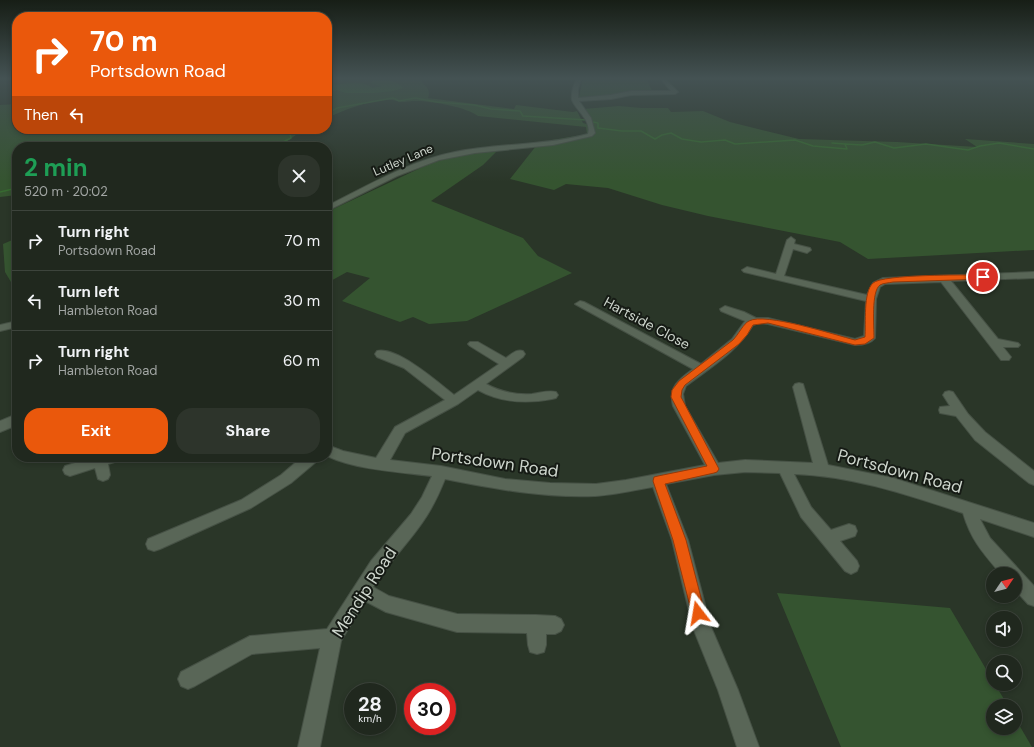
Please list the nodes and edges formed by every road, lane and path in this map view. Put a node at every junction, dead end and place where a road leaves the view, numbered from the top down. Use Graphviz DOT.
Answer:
graph roads {
  1 [pos="584,113"];
  2 [pos="332,207"];
  3 [pos="807,250"];
  4 [pos="747,270"];
  5 [pos="1034,275"];
  6 [pos="1023,276"];
  7 [pos="779,278"];
  8 [pos="943,278"];
  9 [pos="1034,285"];
  10 [pos="870,299"];
  11 [pos="580,304"];
  12 [pos="725,309"];
  13 [pos="754,321"];
  14 [pos="12,325"];
  15 [pos="0,328"];
  16 [pos="994,342"];
  17 [pos="474,344"];
  18 [pos="1014,345"];
  19 [pos="381,354"];
  20 [pos="519,354"];
  21 [pos="1005,357"];
  22 [pos="507,364"];
  23 [pos="700,368"];
  24 [pos="478,385"];
  25 [pos="799,387"];
  26 [pos="552,395"];
  27 [pos="949,395"];
  28 [pos="454,401"];
  29 [pos="944,410"];
  30 [pos="959,412"];
  31 [pos="12,421"];
  32 [pos="0,427"];
  33 [pos="332,452"];
  34 [pos="306,462"];
  35 [pos="106,464"];
  36 [pos="380,464"];
  37 [pos="784,467"];
  38 [pos="714,469"];
  39 [pos="822,469"];
  40 [pos="70,470"];
  41 [pos="441,472"];
  42 [pos="1034,479"];
  43 [pos="658,481"];
  44 [pos="970,508"];
  45 [pos="1034,530"];
  46 [pos="850,531"];
  47 [pos="828,538"];
  48 [pos="154,544"];
  49 [pos="851,566"];
  50 [pos="1006,567"];
  51 [pos="1022,585"];
  52 [pos="362,590"];
  53 [pos="1034,598"];
  54 [pos="536,624"];
  55 [pos="555,625"];
  56 [pos="332,638"];
  57 [pos="537,645"];
  58 [pos="188,679"];
  59 [pos="309,747"];
  60 [pos="748,747"];
  1 -- 2 [label="street, Lutley Lane"];
  3 -- 7 [label="street"];
  4 -- 7 [label="street"];
  5 -- 6 [label="street"];
  6 -- 8 [label="street"];
  6 -- 9 [label="street"];
  7 -- 10 [label="street"];
  8 -- 10 [label="street"];
  8 -- 16 [label="street"];
  10 -- 13 [label="street"];
  11 -- 23 [label="street, Hartside Close"];
  12 -- 13 [label="street"];
  13 -- 23 [label="street"];
  14 -- 15 [label="street"];
  16 -- 18 [label="street"];
  16 -- 21 [label="street"];
  17 -- 22 [label="street"];
  19 -- 28 [label="street"];
  20 -- 22 [label="street"];
  22 -- 24 [label="street"];
  23 -- 38 [label="street"];
  24 -- 26 [label="street"];
  24 -- 28 [label="street"];
  25 -- 39 [label="street"];
  27 -- 30 [label="street"];
  28 -- 36 [label="street"];
  29 -- 30 [label="street"];
  30 -- 42 [label="street"];
  31 -- 32 [label="street"];
  33 -- 36 [label="street, Portsdown Road"];
  34 -- 48 [label="street"];
  35 -- 40 [label="street"];
  36 -- 41 [label="street, Portsdown Road"];
  37 -- 38 [label="street, Portsdown Road"];
  37 -- 39 [label="street, Portsdown Road"];
  37 -- 47 [label="street"];
  38 -- 43 [label="street, Portsdown Road"];
  39 -- 44 [label="street, Portsdown Road"];
  41 -- 43 [label="street, Portsdown Road"];
  41 -- 52 [label="street, Mendip Road"];
  43 -- 60 [label="street"];
  44 -- 45 [label="street, Portsdown Road"];
  44 -- 50 [label="street"];
  46 -- 47 [label="street"];
  47 -- 49 [label="street"];
  51 -- 53 [label="street"];
  52 -- 54 [label="street"];
  52 -- 56 [label="street, Mendip Road"];
  54 -- 55 [label="street"];
  54 -- 57 [label="street"];
  56 -- 58 [label="street"];
  56 -- 59 [label="street, Mendip Road"];
}
